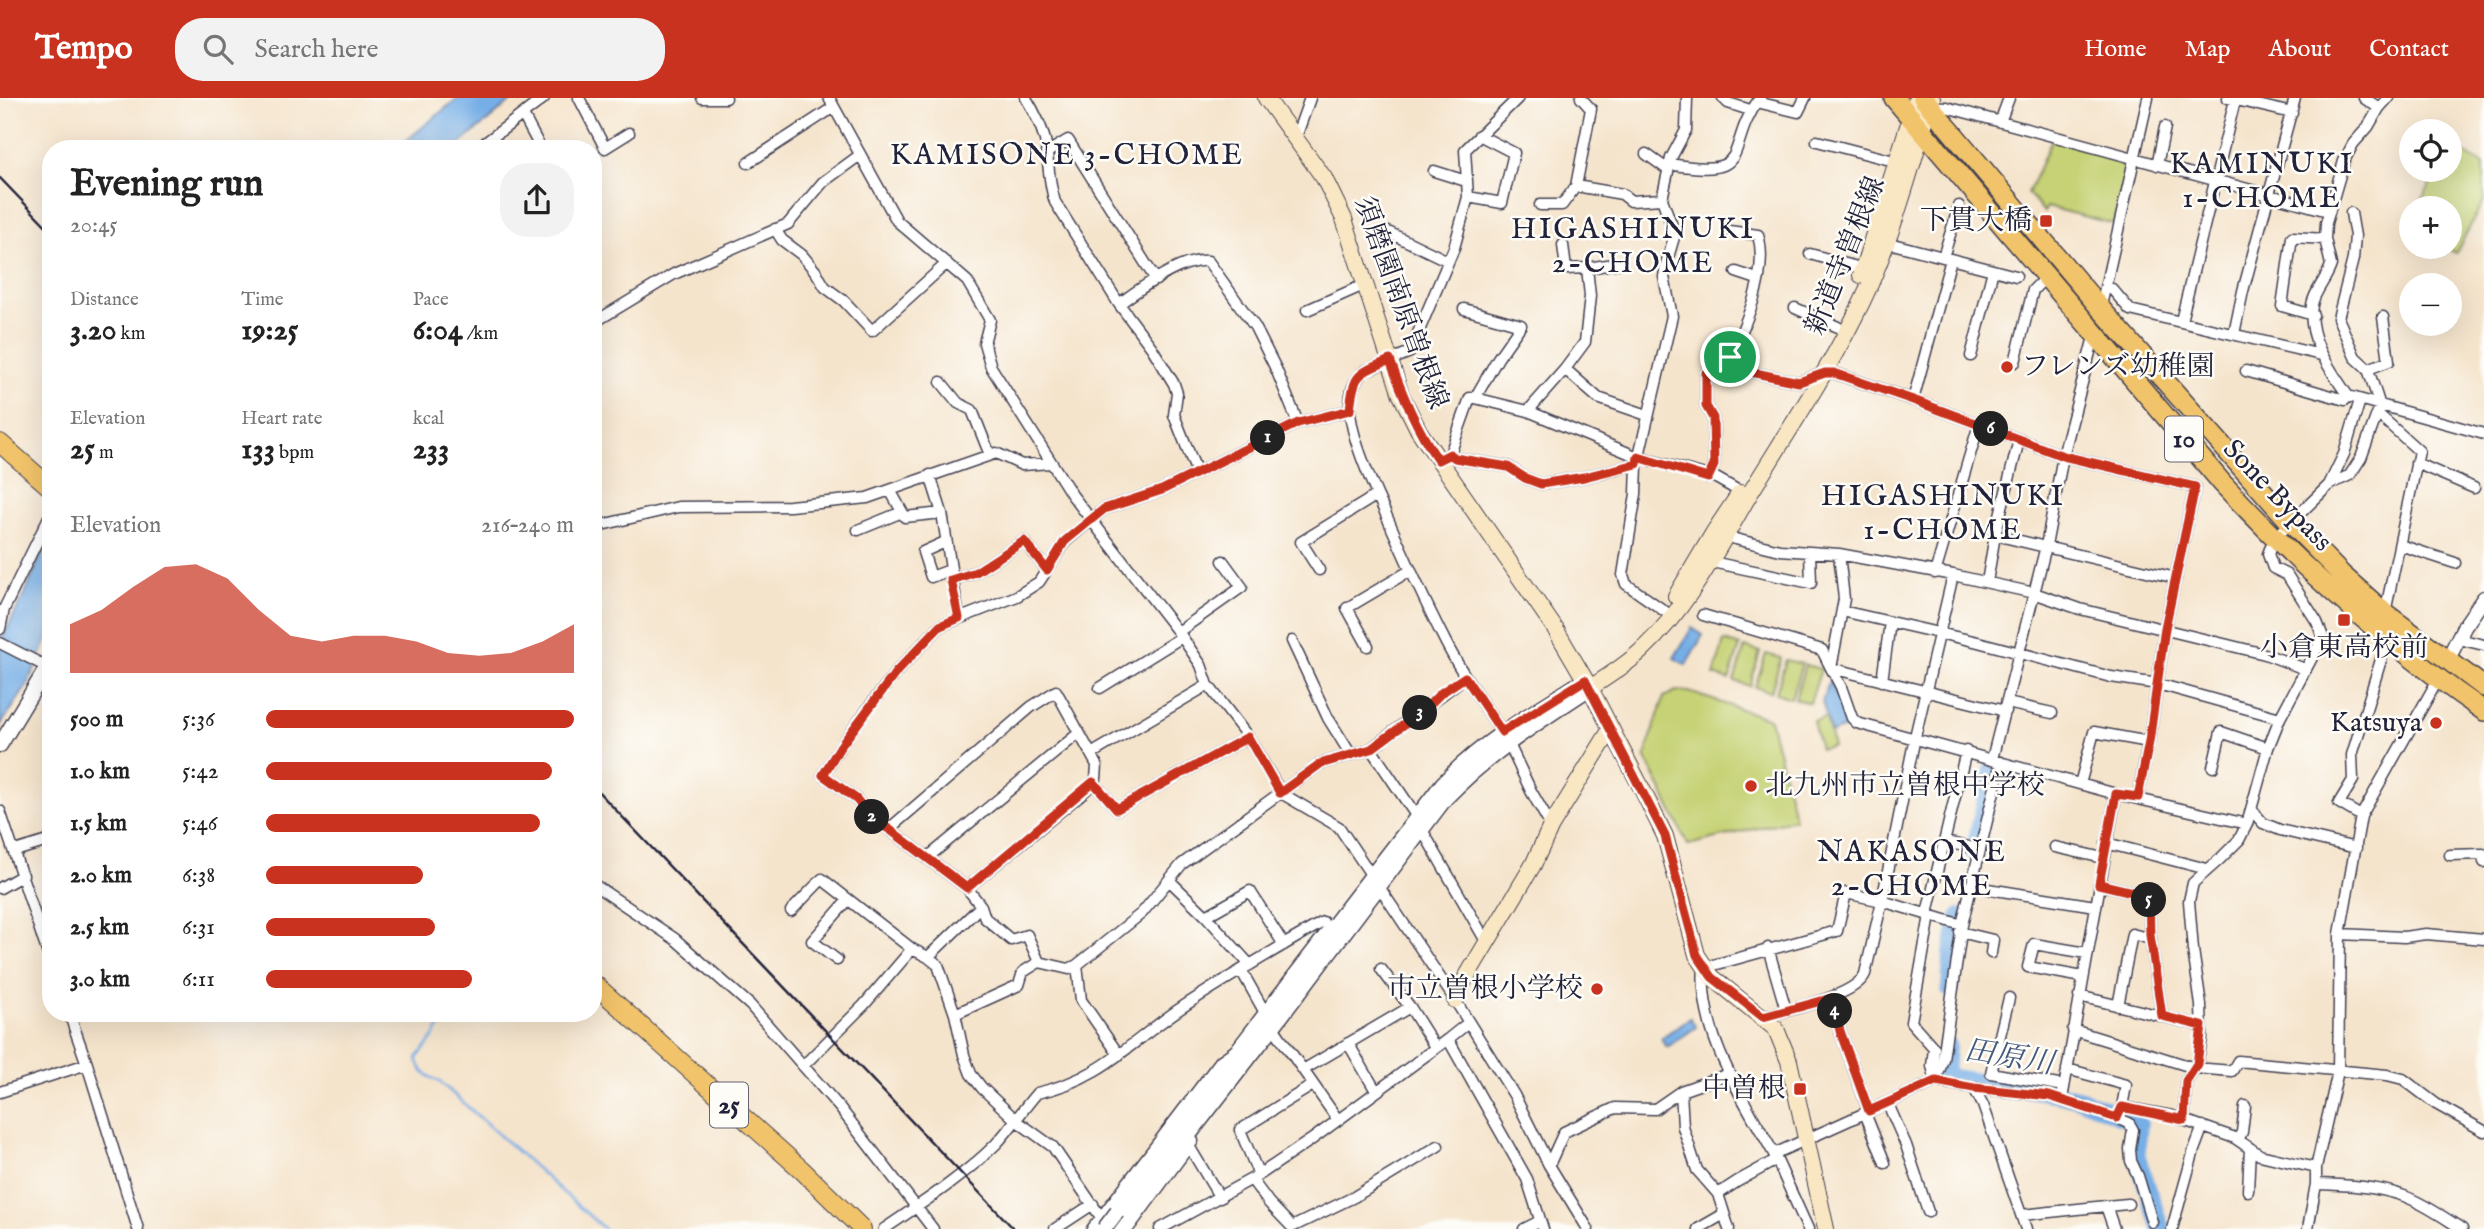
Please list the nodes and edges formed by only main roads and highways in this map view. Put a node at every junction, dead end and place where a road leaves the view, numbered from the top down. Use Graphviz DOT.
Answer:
graph roads {
  1 [pos="1266,98"];
  2 [pos="1894,98"];
  3 [pos="1925,100"];
  4 [pos="1916,123"];
  5 [pos="1817,375"];
  6 [pos="0,443"];
  7 [pos="42,480"];
  8 [pos="1719,535"];
  9 [pos="1587,684"];
  10 [pos="2484,687"];
  11 [pos="2484,711"];
  12 [pos="1611,729"];
  13 [pos="602,991"];
  14 [pos="1455,1000"];
  15 [pos="862,1229"];
  16 [pos="1826,1229"];
  1 -- 9 [label="main road, 須磨園南原曽根線"];
  2 -- 4 [label="highway, Sone Bypass / 10"];
  3 -- 4 [label="main road, 新道寺曽根線"];
  3 -- 10 [label="highway, Sone Bypass / 10"];
  4 -- 5 [label="main road, 新道寺曽根線"];
  4 -- 5 [label="main road, 新道寺曽根線"];
  4 -- 11 [label="highway, Sone Bypass / 10"];
  5 -- 8 [label="main road, 新道寺曽根線"];
  6 -- 7 [label="main road"];
  8 -- 9 [label="main road, 新道寺曽根線"];
  8 -- 9 [label="main road, 新道寺曽根線"];
  9 -- 12 [label="main road, 須磨園南原曽根線"];
  12 -- 14 [label="main road"];
  12 -- 16 [label="main road, 須磨園南原曽根線"];
  13 -- 15 [label="main road, 25"];
}
